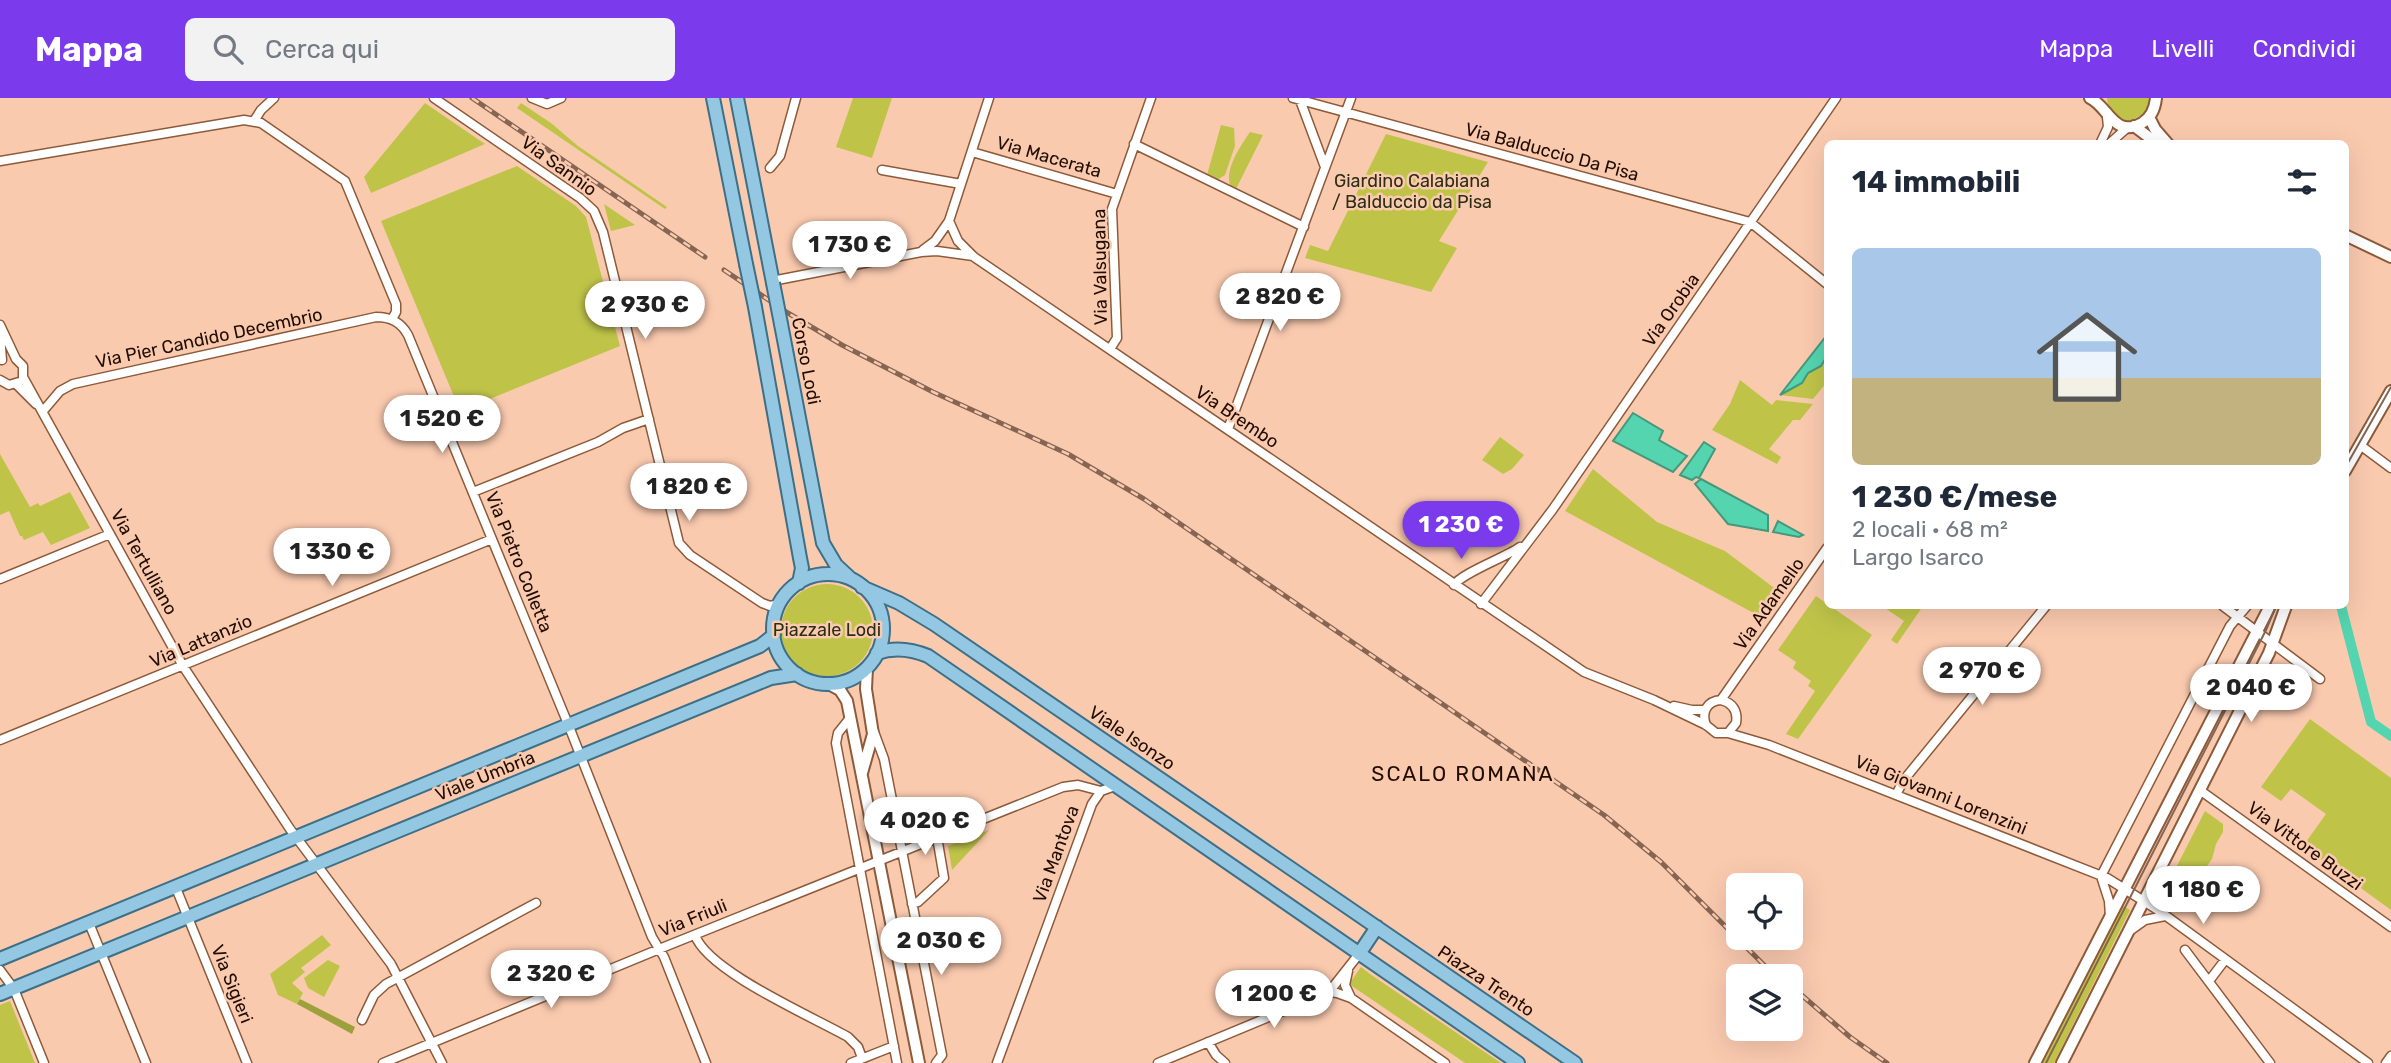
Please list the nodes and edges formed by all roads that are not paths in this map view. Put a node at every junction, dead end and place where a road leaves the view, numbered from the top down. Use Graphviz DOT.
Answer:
graph roads {
  1 [pos="274,98"];
  2 [pos="434,98"];
  3 [pos="532,98"];
  4 [pos="561,98"];
  5 [pos="713,98"];
  6 [pos="737,98"];
  7 [pos="796,98"];
  8 [pos="989,98"];
  9 [pos="1151,98"];
  10 [pos="1351,98"];
  11 [pos="1836,98"];
  12 [pos="2090,98"];
  13 [pos="2155,98"];
  14 [pos="1296,99"];
  15 [pos="2104,108"];
  16 [pos="1345,113"];
  17 [pos="2149,117"];
  18 [pos="254,121"];
  19 [pos="2131,126"];
  20 [pos="2102,140"];
  21 [pos="2114,140"];
  22 [pos="2152,140"];
  23 [pos="2165,140"];
  24 [pos="1134,144"];
  25 [pos="972,152"];
  26 [pos="0,161"];
  27 [pos="1325,167"];
  28 [pos="770,168"];
  29 [pos="882,170"];
  30 [pos="961,184"];
  31 [pos="1117,194"];
  32 [pos="949,220"];
  33 [pos="1750,222"];
  34 [pos="1304,227"];
  35 [pos="2349,237"];
  36 [pos="920,251"];
  37 [pos="974,257"];
  38 [pos="2391,257"];
  39 [pos="773,282"];
  40 [pos="1824,282"];
  41 [pos="392,319"];
  42 [pos="0,325"];
  43 [pos="0,335"];
  44 [pos="1110,349"];
  45 [pos="16,359"];
  46 [pos="1,361"];
  47 [pos="23,377"];
  48 [pos="0,380"];
  49 [pos="16,384"];
  50 [pos="2391,391"];
  51 [pos="43,411"];
  52 [pos="649,419"];
  53 [pos="1228,429"];
  54 [pos="2360,445"];
  55 [pos="2349,464"];
  56 [pos="2391,468"];
  57 [pos="473,492"];
  58 [pos="110,534"];
  59 [pos="492,539"];
  60 [pos="1531,540"];
  61 [pos="1824,552"];
  62 [pos="1489,565"];
  63 [pos="0,579"];
  64 [pos="1496,582"];
  65 [pos="799,583"];
  66 [pos="857,584"];
  67 [pos="1454,585"];
  68 [pos="779,604"];
  69 [pos="1481,604"];
  70 [pos="2044,609"];
  71 [pos="2227,609"];
  72 [pos="2244,609"];
  73 [pos="2268,609"];
  74 [pos="2285,609"];
  75 [pos="2237,617"];
  76 [pos="2256,631"];
  77 [pos="774,635"];
  78 [pos="2273,644"];
  79 [pos="877,653"];
  80 [pos="183,666"];
  81 [pos="867,668"];
  82 [pos="797,674"];
  83 [pos="1737,678"];
  84 [pos="2320,679"];
  85 [pos="829,684"];
  86 [pos="1721,699"];
  87 [pos="1654,700"];
  88 [pos="1731,704"];
  89 [pos="1704,710"];
  90 [pos="850,718"];
  91 [pos="568,723"];
  92 [pos="1736,723"];
  93 [pos="1706,724"];
  94 [pos="873,730"];
  95 [pos="1728,733"];
  96 [pos="0,740"];
  97 [pos="1769,745"];
  98 [pos="581,757"];
  99 [pos="862,775"];
  100 [pos="1115,786"];
  101 [pos="1101,791"];
  102 [pos="2201,791"];
  103 [pos="1896,794"];
  104 [pos="937,837"];
  105 [pos="297,838"];
  106 [pos="902,851"];
  107 [pos="878,860"];
  108 [pos="318,864"];
  109 [pos="860,868"];
  110 [pos="2101,876"];
  111 [pos="176,888"];
  112 [pos="2125,888"];
  113 [pos="2145,901"];
  114 [pos="536,903"];
  115 [pos="912,904"];
  116 [pos="2165,916"];
  117 [pos="188,917"];
  118 [pos="2110,917"];
  119 [pos="89,923"];
  120 [pos="1377,927"];
  121 [pos="2391,927"];
  122 [pos="2131,930"];
  123 [pos="695,935"];
  124 [pos="659,949"];
  125 [pos="2185,950"];
  126 [pos="101,952"];
  127 [pos="1359,954"];
  128 [pos="0,960"];
  129 [pos="2225,960"];
  130 [pos="1350,967"];
  131 [pos="0,970"];
  132 [pos="398,977"];
  133 [pos="2209,981"];
  134 [pos="13,989"];
  135 [pos="1329,992"];
  136 [pos="0,994"];
  137 [pos="1351,998"];
  138 [pos="362,1020"];
  139 [pos="1208,1042"];
  140 [pos="432,1044"];
  141 [pos="894,1046"];
  142 [pos="2391,1056"];
  143 [pos="862,1058"];
  144 [pos="44,1063"];
  145 [pos="146,1063"];
  146 [pos="247,1063"];
  147 [pos="383,1063"];
  148 [pos="442,1063"];
  149 [pos="706,1063"];
  150 [pos="851,1063"];
  151 [pos="897,1063"];
  152 [pos="919,1063"];
  153 [pos="936,1063"];
  154 [pos="997,1063"];
  155 [pos="1158,1063"];
  156 [pos="1225,1063"];
  157 [pos="1445,1063"];
  158 [pos="1518,1063"];
  159 [pos="1575,1063"];
  160 [pos="2035,1063"];
  161 [pos="2062,1063"];
  162 [pos="2270,1063"];
  163 [pos="2368,1063"];
  164 [pos="2386,1063"];
  1 -- 18 [label="street"];
  2 -- 52 [label="street, Via Sannio"];
  3 -- 4 [label="street"];
  5 -- 65 [label="main road, bridge"];
  6 -- 39 [label="main road, Corso Lodi"];
  7 -- 28 [label="street"];
  8 -- 25 [label="street"];
  9 -- 24 [label="street, Via Valsugana"];
  10 -- 16 [label="street"];
  11 -- 33 [label="street, Via Orobia"];
  12 -- 15 [label="street"];
  13 -- 17 [label="street"];
  14 -- 16 [label="street, Via Balduccio Da Pisa"];
  14 -- 27 [label="street"];
  15 -- 19 [label="street"];
  15 -- 20 [label="street"];
  16 -- 27 [label="street"];
  16 -- 33 [label="street, Via Balduccio Da Pisa"];
  17 -- 19 [label="street"];
  17 -- 23 [label="street"];
  18 -- 26 [label="street"];
  18 -- 41 [label="street"];
  19 -- 21 [label="street"];
  19 -- 22 [label="street"];
  24 -- 31 [label="street, Via Valsugana"];
  24 -- 34 [label="street"];
  25 -- 30 [label="street"];
  25 -- 31 [label="street, Via Macerata"];
  27 -- 34 [label="street"];
  29 -- 30 [label="street"];
  30 -- 32 [label="street"];
  31 -- 44 [label="street, Via Valsugana"];
  32 -- 36 [label="street"];
  32 -- 37 [label="street, Via Brembo"];
  33 -- 40 [label="street"];
  33 -- 60 [label="street, Via Orobia"];
  34 -- 53 [label="street"];
  35 -- 38 [label="street"];
  36 -- 37 [label="street, Via Brembo"];
  36 -- 39 [label="street, Via Brembo"];
  37 -- 44 [label="street, Via Brembo"];
  39 -- 66 [label="main road, Corso Lodi, bridge"];
  41 -- 51 [label="street, Via Pier Candido Decembrio"];
  41 -- 57 [label="street, Via Pietro Colletta"];
  42 -- 45 [label="street, Via Tertulliano"];
  43 -- 46 [label="street"];
  44 -- 53 [label="street, Via Brembo"];
  45 -- 46 [label="street"];
  45 -- 47 [label="street, Via Tertulliano"];
  47 -- 49 [label="street"];
  47 -- 51 [label="street, Via Tertulliano"];
  48 -- 49 [label="street"];
  49 -- 51 [label="street, Via Tertulliano"];
  50 -- 54 [label="street"];
  51 -- 58 [label="street, Via Tertulliano"];
  52 -- 57 [label="street"];
  52 -- 68 [label="street, Via Sannio"];
  53 -- 67 [label="street, Via Brembo"];
  54 -- 55 [label="street"];
  54 -- 56 [label="street"];
  57 -- 59 [label="street, Via Pietro Colletta"];
  58 -- 63 [label="street"];
  58 -- 80 [label="street, Via Tertulliano"];
  59 -- 80 [label="street, Via Lattanzio"];
  59 -- 91 [label="street, Via Pietro Colletta"];
  60 -- 62 [label="street"];
  60 -- 64 [label="street, Via Orobia"];
  61 -- 83 [label="street, Via Adamello"];
  62 -- 64 [label="street"];
  62 -- 67 [label="street"];
  64 -- 69 [label="street, Via Orobia"];
  65 -- 66 [label="main road"];
  65 -- 68 [label="main road"];
  66 -- 79 [label="main road"];
  66 -- 120 [label="main road, Viale Isonzo"];
  67 -- 69 [label="street, Via Brembo"];
  68 -- 77 [label="main road"];
  69 -- 87 [label="street, Via Giovanni Lorenzini"];
  70 -- 103 [label="street"];
  71 -- 75 [label="street"];
  72 -- 75 [label="street"];
  73 -- 76 [label="street"];
  74 -- 78 [label="street"];
  75 -- 76 [label="street"];
  75 -- 110 [label="street"];
  76 -- 78 [label="street"];
  76 -- 112 [label="street"];
  77 -- 82 [label="main road"];
  77 -- 91 [label="main road, Viale Umbria"];
  78 -- 84 [label="street"];
  78 -- 102 [label="street"];
  79 -- 81 [label="main road"];
  79 -- 100 [label="main road"];
  80 -- 96 [label="street, Via Lattanzio"];
  80 -- 105 [label="street, Via Tertulliano"];
  81 -- 85 [label="main road"];
  81 -- 94 [label="street"];
  82 -- 85 [label="main road"];
  82 -- 98 [label="main road, Viale Umbria"];
  83 -- 86 [label="street"];
  83 -- 88 [label="street"];
  85 -- 90 [label="street"];
  86 -- 88 [label="street"];
  86 -- 89 [label="street"];
  87 -- 89 [label="street, Via Giovanni Lorenzini"];
  87 -- 93 [label="street, Via Giovanni Lorenzini"];
  88 -- 92 [label="street"];
  89 -- 93 [label="street"];
  90 -- 99 [label="street"];
  90 -- 109 [label="street"];
  91 -- 98 [label="street, Via Pietro Colletta"];
  91 -- 105 [label="main road, Viale Umbria"];
  92 -- 95 [label="street"];
  92 -- 97 [label="street, Via Giovanni Lorenzini"];
  93 -- 95 [label="street, Via Giovanni Lorenzini"];
  94 -- 99 [label="street"];
  94 -- 106 [label="street"];
  95 -- 97 [label="street, Via Giovanni Lorenzini"];
  97 -- 103 [label="street, Via Giovanni Lorenzini"];
  98 -- 108 [label="main road, Viale Umbria"];
  98 -- 124 [label="street, Via Pietro Colletta"];
  99 -- 107 [label="street"];
  100 -- 101 [label="street, Via Mantova"];
  100 -- 127 [label="main road"];
  101 -- 104 [label="street, Via Friuli"];
  101 -- 154 [label="street, Via Mantova"];
  102 -- 113 [label="street"];
  102 -- 121 [label="street, Via Vittore Buzzi"];
  103 -- 110 [label="street, Via Giovanni Lorenzini"];
  104 -- 106 [label="street, Via Friuli"];
  104 -- 115 [label="street"];
  105 -- 108 [label="street, Via Tertulliano"];
  105 -- 111 [label="main road, Viale Umbria"];
  106 -- 107 [label="street, Via Friuli"];
  106 -- 115 [label="street"];
  107 -- 109 [label="street, Via Friuli"];
  107 -- 152 [label="street"];
  108 -- 117 [label="main road, Viale Umbria"];
  108 -- 132 [label="street, Via Tertulliano"];
  109 -- 123 [label="street, Via Friuli"];
  109 -- 141 [label="street"];
  110 -- 112 [label="street, Via Giovanni Lorenzini"];
  110 -- 118 [label="street"];
  111 -- 117 [label="street"];
  111 -- 119 [label="main road, Viale Umbria"];
  112 -- 113 [label="street, Via Giovanni Lorenzini"];
  112 -- 118 [label="street"];
  113 -- 116 [label="street, Via Giovanni Lorenzini"];
  113 -- 122 [label="street"];
  114 -- 132 [label="street"];
  115 -- 153 [label="street"];
  116 -- 122 [label="street"];
  116 -- 129 [label="street, Via Giovanni Lorenzini"];
  117 -- 126 [label="main road, Viale Umbria"];
  117 -- 146 [label="street, Via Sigieri"];
  118 -- 160 [label="street"];
  119 -- 126 [label="street"];
  119 -- 128 [label="main road, Viale Umbria"];
  120 -- 127 [label="main road"];
  120 -- 159 [label="main road, Piazza Trento"];
  122 -- 161 [label="street"];
  123 -- 124 [label="street, Via Friuli"];
  123 -- 143 [label="street"];
  124 -- 140 [label="street, Via Friuli"];
  124 -- 149 [label="street, Via Pietro Colletta"];
  125 -- 133 [label="street"];
  126 -- 134 [label="main road, Viale Umbria"];
  126 -- 145 [label="street"];
  127 -- 130 [label="street"];
  127 -- 158 [label="main road"];
  129 -- 133 [label="street"];
  129 -- 163 [label="street, Via Giovanni Lorenzini"];
  130 -- 135 [label="street"];
  130 -- 137 [label="street"];
  131 -- 134 [label="street"];
  132 -- 138 [label="street"];
  132 -- 140 [label="street, Via Tertulliano"];
  133 -- 162 [label="street"];
  134 -- 136 [label="main road, Viale Umbria"];
  134 -- 144 [label="street"];
  135 -- 137 [label="street"];
  135 -- 139 [label="street"];
  137 -- 157 [label="street"];
  139 -- 155 [label="street"];
  139 -- 156 [label="street"];
  140 -- 147 [label="street, Via Friuli"];
  140 -- 148 [label="street, Via Tertulliano"];
  141 -- 143 [label="street"];
  141 -- 151 [label="street"];
  142 -- 164 [label="street"];
  143 -- 150 [label="street"];
}
